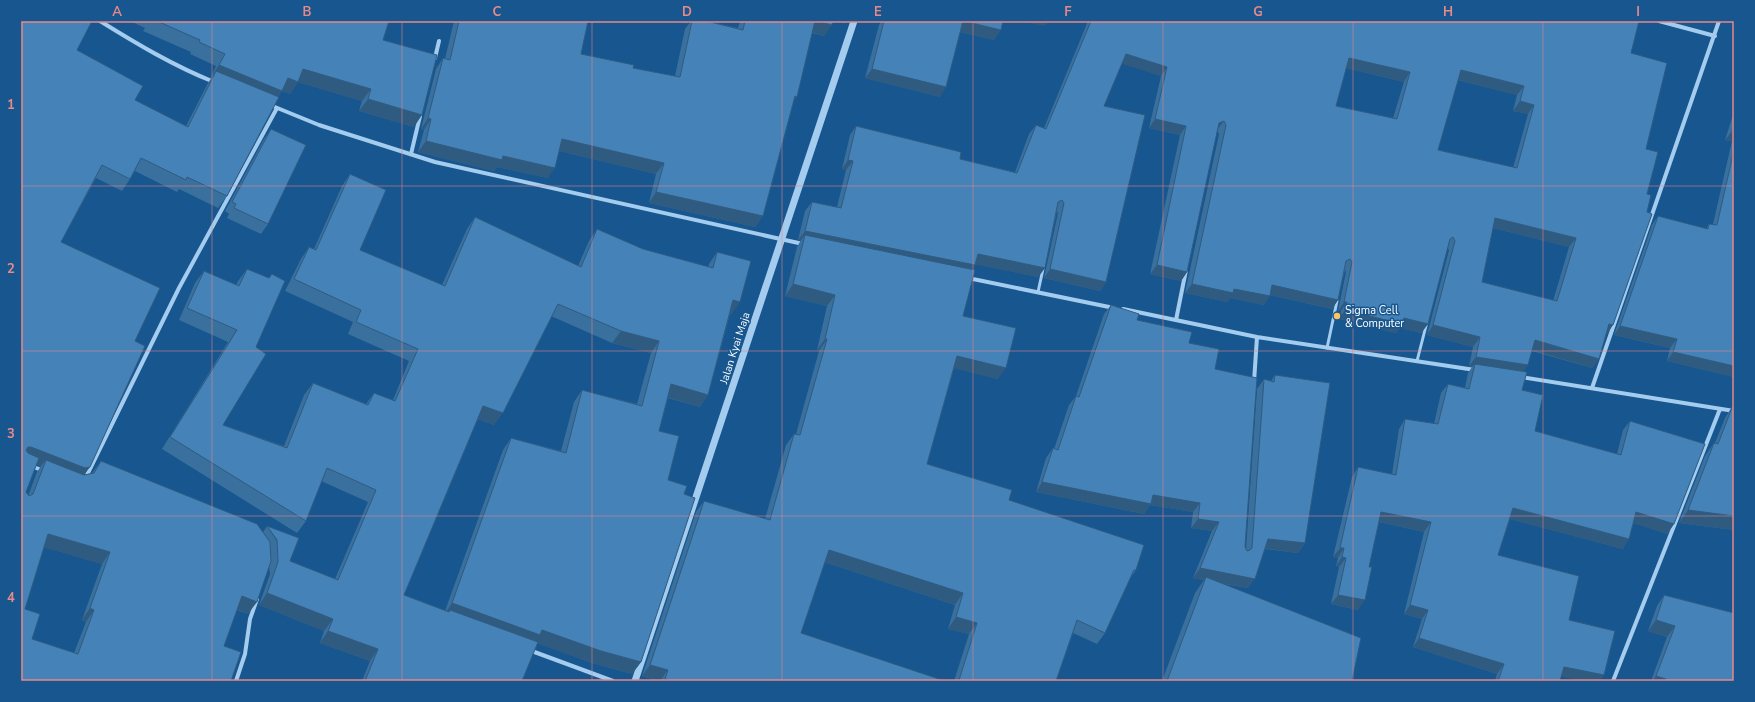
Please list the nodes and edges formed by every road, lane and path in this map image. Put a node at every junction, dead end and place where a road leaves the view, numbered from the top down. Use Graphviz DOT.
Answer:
graph roads {
  1 [pos="100,21"];
  2 [pos="854,21"];
  3 [pos="1659,21"];
  4 [pos="1719,21"];
  5 [pos="1715,36"];
  6 [pos="439,41"];
  7 [pos="433,64"];
  8 [pos="222,85"];
  9 [pos="263,102"];
  10 [pos="277,108"];
  11 [pos="422,109"];
  12 [pos="411,154"];
  13 [pos="782,240"];
  14 [pos="805,245"];
  15 [pos="1044,263"];
  16 [pos="1187,265"];
  17 [pos="960,276"];
  18 [pos="1038,292"];
  19 [pos="1338,294"];
  20 [pos="1428,316"];
  21 [pos="1176,320"];
  22 [pos="1257,337"];
  23 [pos="1327,348"];
  24 [pos="1417,361"];
  25 [pos="1478,371"];
  26 [pos="1516,376"];
  27 [pos="1254,384"];
  28 [pos="1592,388"];
  29 [pos="1720,409"];
  30 [pos="1734,411"];
  31 [pos="21,462"];
  32 [pos="35,468"];
  33 [pos="91,469"];
  34 [pos="96,471"];
  35 [pos="48,473"];
  36 [pos="32,475"];
  37 [pos="82,483"];
  38 [pos="258,597"];
  39 [pos="526,649"];
  40 [pos="236,681"];
  41 [pos="613,681"];
  42 [pos="635,681"];
  43 [pos="1613,681"];
  1 -- 8 [label="street"];
  2 -- 13 [label="street, Jalan Kyai Maja"];
  3 -- 5 [label="street"];
  4 -- 5 [label="street"];
  5 -- 28 [label="street"];
  6 -- 7 [label="street"];
  9 -- 10 [label="street"];
  10 -- 12 [label="street"];
  10 -- 33 [label="street"];
  11 -- 12 [label="street"];
  12 -- 13 [label="street"];
  13 -- 14 [label="street"];
  13 -- 42 [label="street, Jalan Kyai Maja"];
  15 -- 18 [label="lane"];
  16 -- 21 [label="street"];
  17 -- 18 [label="street"];
  18 -- 21 [label="street"];
  19 -- 23 [label="lane"];
  20 -- 24 [label="lane"];
  21 -- 22 [label="street"];
  22 -- 23 [label="street"];
  22 -- 27 [label="street"];
  23 -- 24 [label="street"];
  24 -- 25 [label="street"];
  26 -- 28 [label="street"];
  28 -- 29 [label="street"];
  29 -- 30 [label="street"];
  29 -- 43 [label="street"];
  31 -- 32 [label="street"];
  32 -- 35 [label="street"];
  32 -- 36 [label="street"];
  33 -- 34 [label="street"];
  33 -- 37 [label="street"];
  38 -- 40 [label="street"];
  39 -- 41 [label="street"];
}
